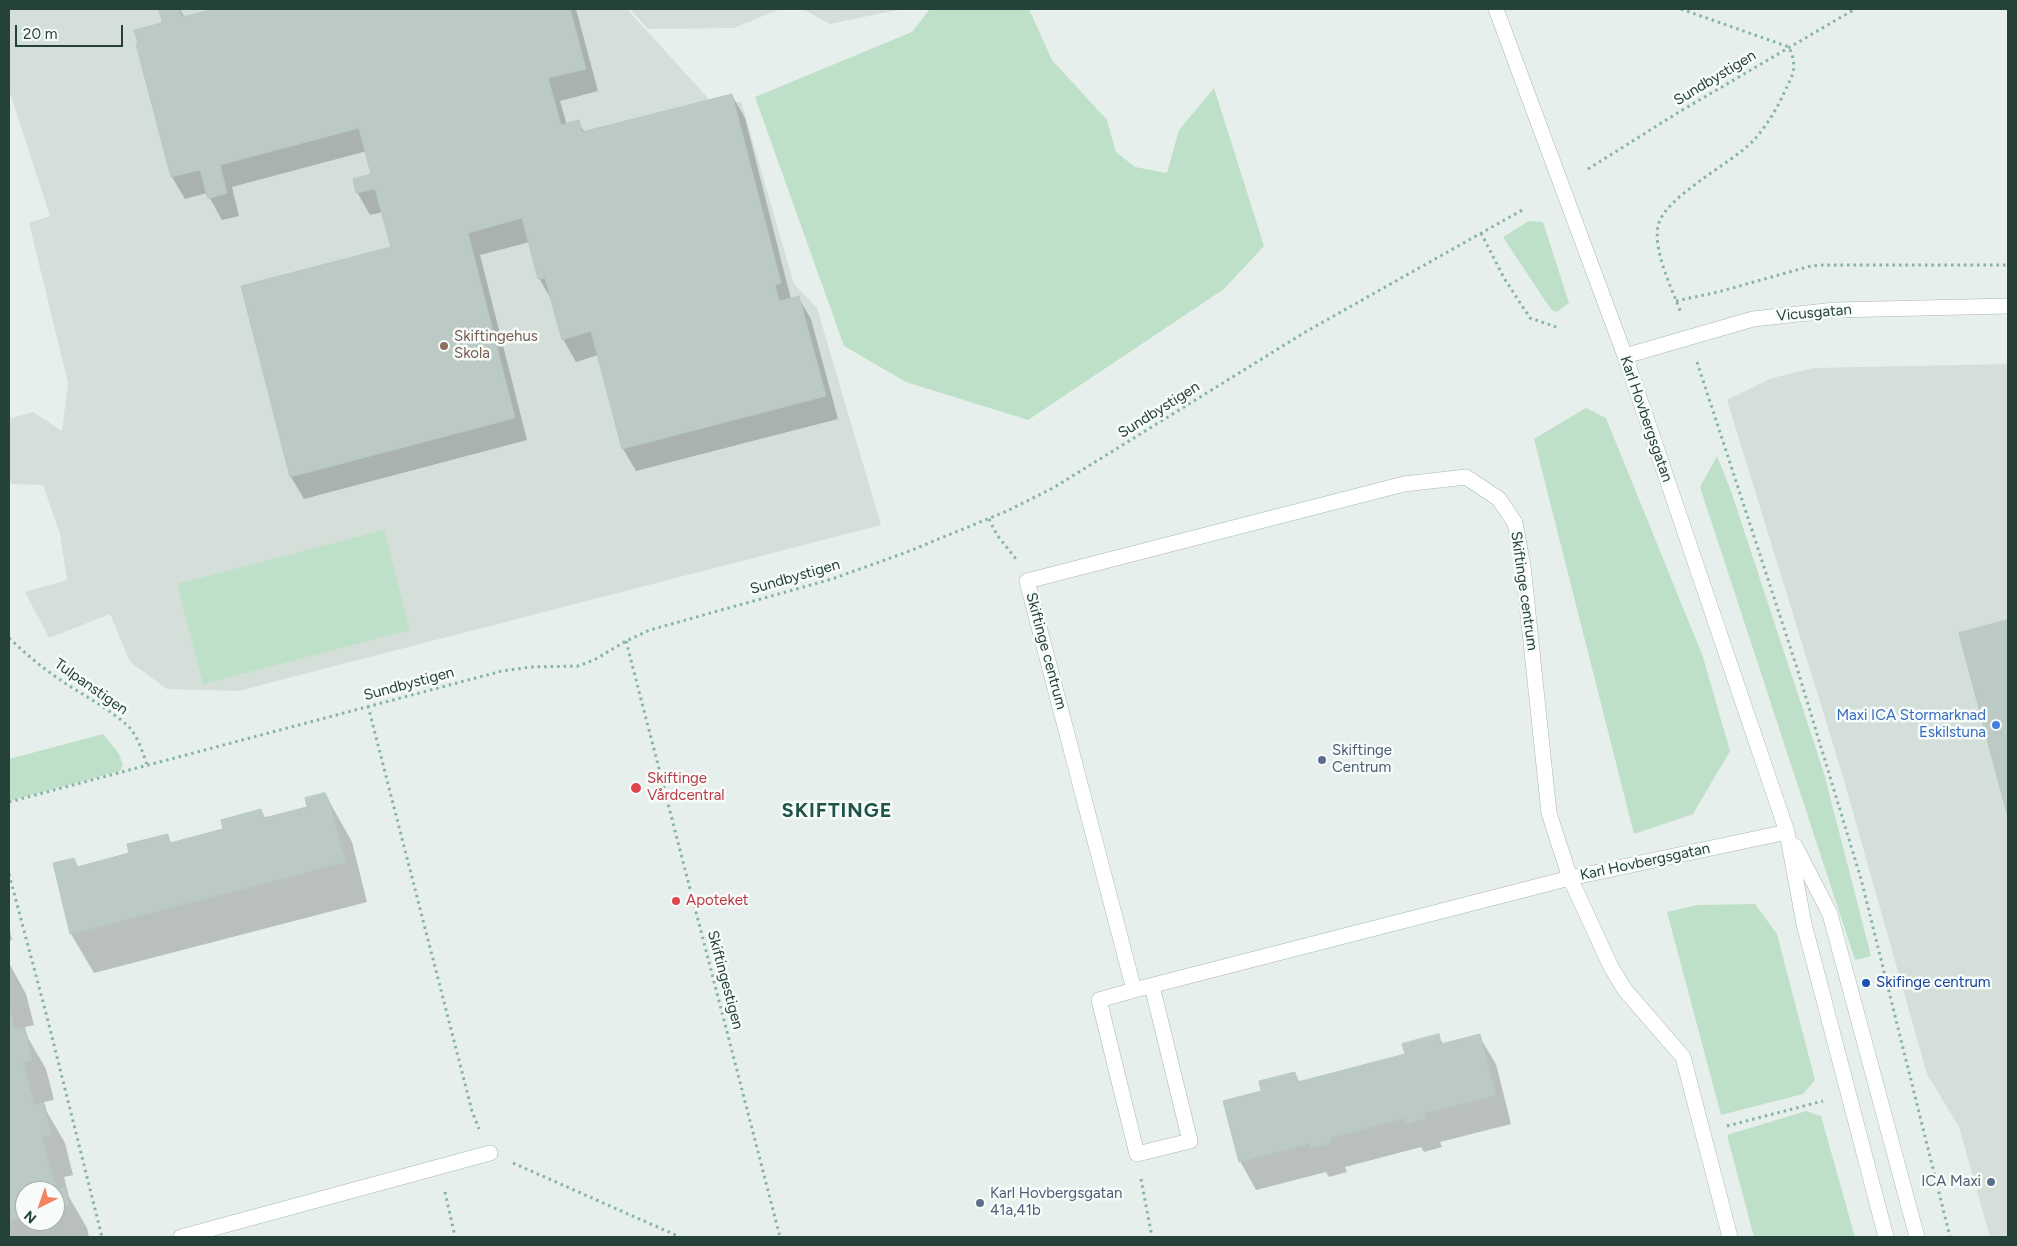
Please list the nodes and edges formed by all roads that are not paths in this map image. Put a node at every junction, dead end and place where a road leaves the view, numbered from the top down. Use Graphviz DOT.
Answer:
graph roads {
  1 [pos="1496,9"];
  2 [pos="2008,306"];
  3 [pos="1624,356"];
  4 [pos="1787,832"];
  5 [pos="1570,878"];
  6 [pos="1152,986"];
  7 [pos="1134,990"];
  8 [pos="490,1153"];
  9 [pos="181,1237"];
  10 [pos="1730,1237"];
  11 [pos="1886,1237"];
  12 [pos="1917,1237"];
  1 -- 3 [label="street, Karl Hovbergsgatan"];
  2 -- 3 [label="street, Vicusgatan"];
  3 -- 4 [label="street, Karl Hovbergsgatan"];
  4 -- 5 [label="street, Karl Hovbergsgatan"];
  4 -- 11 [label="street, Karl Hovbergsgatan"];
  4 -- 12 [label="street, Karl Hovbergsgatan"];
  5 -- 6 [label="street"];
  5 -- 7 [label="street, Skiftinge centrum"];
  5 -- 10 [label="street, Karl Hovbergsgatan"];
  6 -- 7 [label="street"];
  6 -- 7 [label="street"];
  8 -- 9 [label="street"];
}
